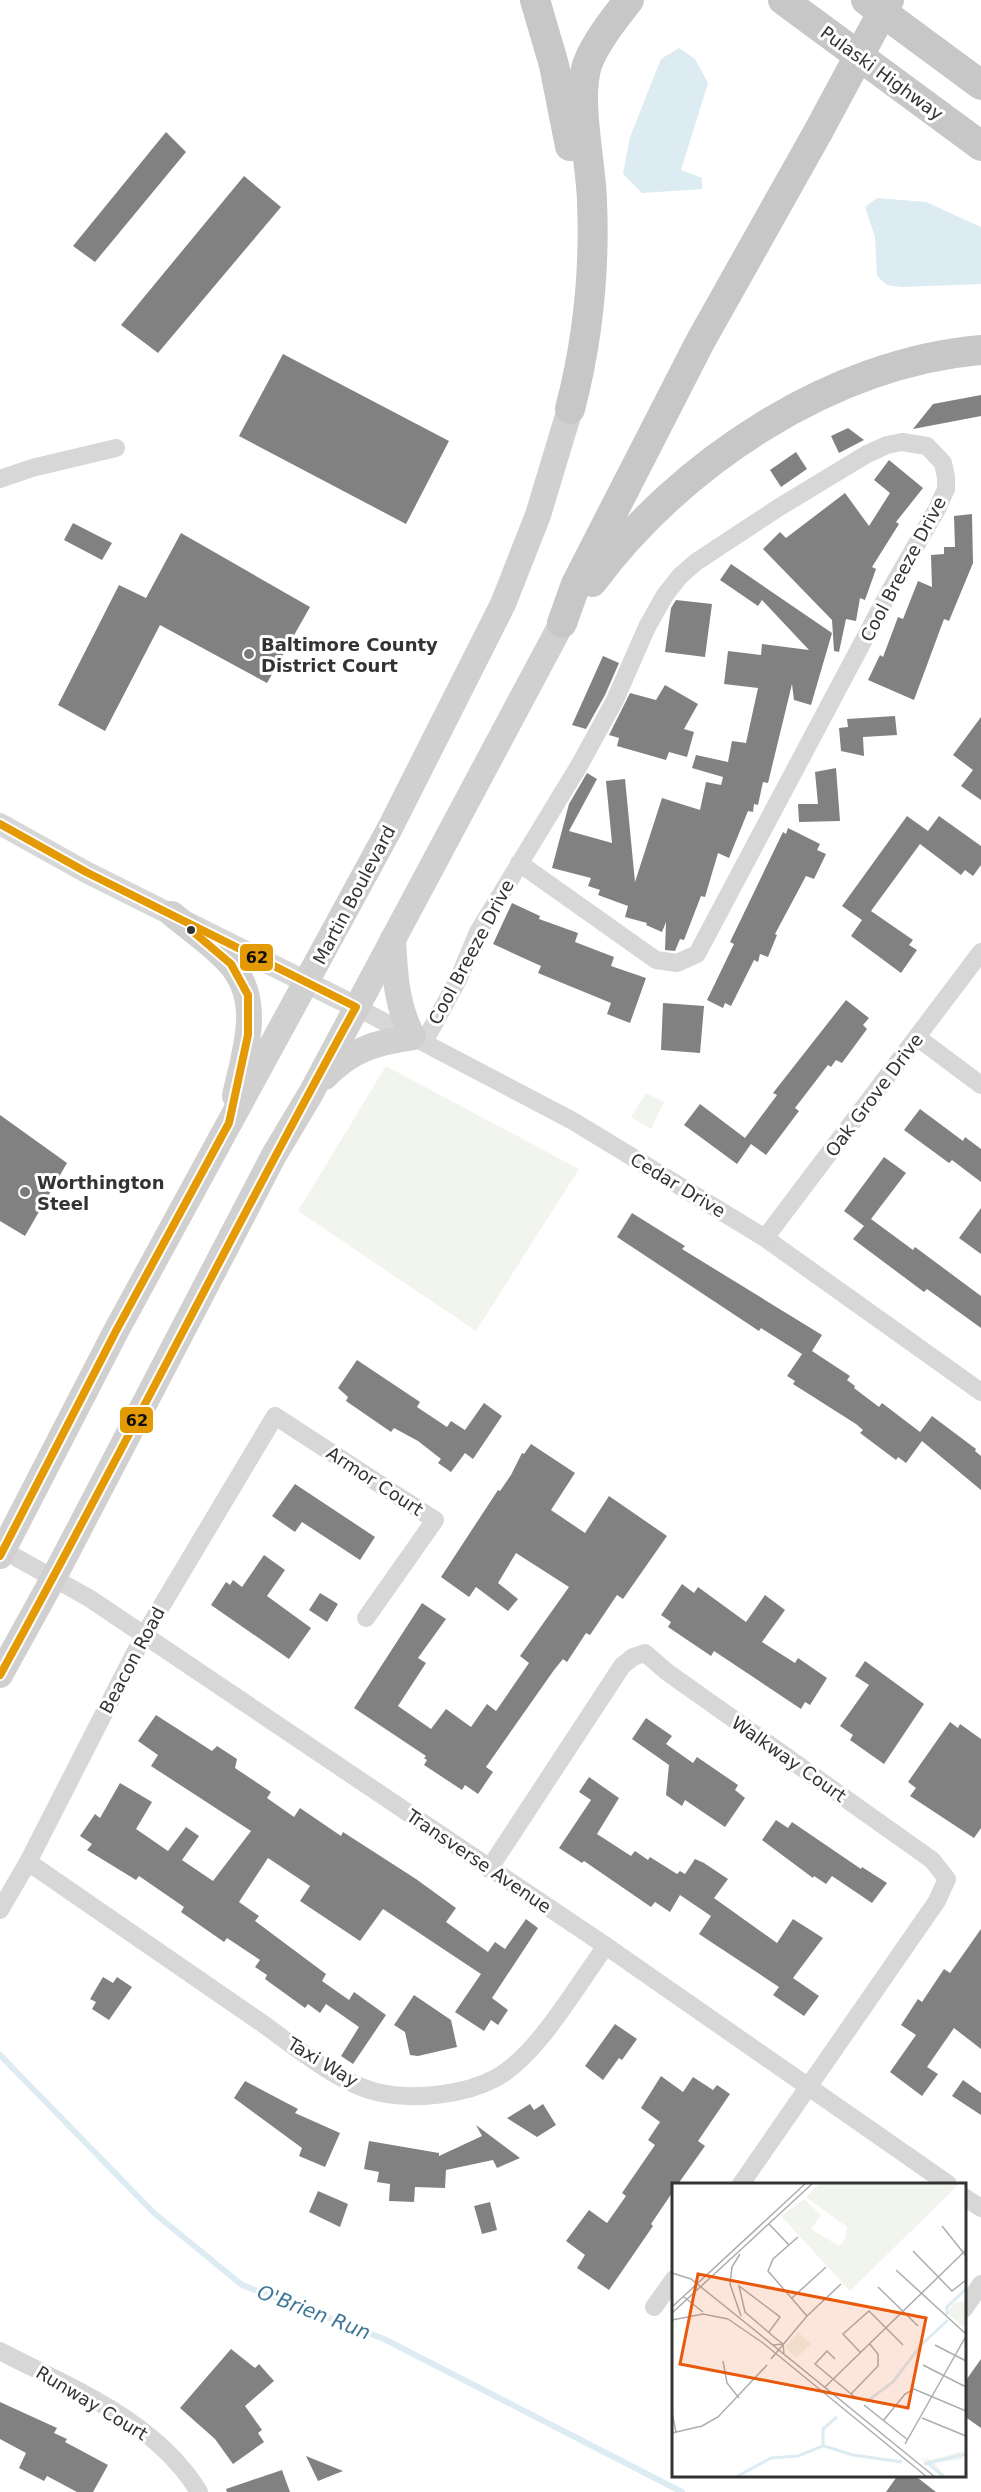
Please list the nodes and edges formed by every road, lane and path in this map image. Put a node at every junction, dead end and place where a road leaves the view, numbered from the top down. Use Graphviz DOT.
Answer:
graph roads {
  1 [pos="535,0"];
  2 [pos="628,0"];
  3 [pos="783,0"];
  4 [pos="866,0"];
  5 [pos="889,0"];
  6 [pos="981,85"];
  7 [pos="981,146"];
  8 [pos="981,350"];
  9 [pos="570,409"];
  10 [pos="116,448"];
  11 [pos="0,479"];
  12 [pos="562,623"];
  13 [pos="0,824"];
  14 [pos="519,863"];
  15 [pos="172,914"];
  16 [pos="393,939"];
  17 [pos="981,952"];
  18 [pos="307,982"];
  19 [pos="356,1007"];
  20 [pos="918,1038"];
  21 [pos="418,1040"];
  22 [pos="981,1085"];
  23 [pos="310,1093"];
  24 [pos="229,1123"];
  25 [pos="765,1238"];
  26 [pos="981,1392"];
  27 [pos="275,1416"];
  28 [pos="2,1553"];
  29 [pos="53,1579"];
  30 [pos="366,1618"];
  31 [pos="143,1637"];
  32 [pos="0,1675"];
  33 [pos="28,1862"];
  34 [pos="489,1869"];
  35 [pos="0,1910"];
  36 [pos="606,1946"];
  37 [pos="810,2086"];
  38 [pos="742,2183"];
  39 [pos="947,2183"];
  40 [pos="966,2198"];
  41 [pos="981,2208"];
  42 [pos="672,2282"];
  43 [pos="981,2284"];
  44 [pos="966,2305"];
  45 [pos="654,2307"];
  46 [pos="0,2350"];
  47 [pos="199,2492"];
  1 -- 9 [label="highway"];
  2 -- 9 [label="highway"];
  3 -- 7 [label="highway, Pulaski Highway"];
  4 -- 6 [label="highway"];
  5 -- 12 [label="highway, bridge"];
  8 -- 12 [label="highway"];
  9 -- 18 [label="main road, Martin Boulevard"];
  10 -- 11 [label="street"];
  12 -- 16 [label="main road"];
  13 -- 15 [label="street"];
  14 -- 14 [label="street, Cool Breeze Drive"];
  14 -- 21 [label="street, Cool Breeze Drive"];
  15 -- 18 [label="street"];
  15 -- 24 [label="main road"];
  16 -- 19 [label="main road"];
  16 -- 21 [label="main road"];
  17 -- 20 [label="street, Oak Grove Drive"];
  18 -- 19 [label="street"];
  18 -- 24 [label="main road, Martin Boulevard"];
  19 -- 21 [label="street, Cedar Drive"];
  19 -- 23 [label="main road"];
  20 -- 22 [label="street"];
  20 -- 25 [label="street, Oak Grove Drive"];
  21 -- 23 [label="main road"];
  21 -- 25 [label="street, Cedar Drive"];
  23 -- 29 [label="main road"];
  24 -- 28 [label="main road, Martin Boulevard"];
  25 -- 26 [label="street, Cedar Drive"];
  27 -- 30 [label="street, Armor Court"];
  27 -- 31 [label="street, Beacon Road"];
  28 -- 29 [label="street, Transverse Avenue"];
  29 -- 31 [label="street, Transverse Avenue"];
  29 -- 32 [label="main road"];
  31 -- 33 [label="street, Beacon Road"];
  31 -- 34 [label="street, Transverse Avenue"];
  33 -- 35 [label="street, Beacon Road"];
  33 -- 36 [label="street, Taxi Way"];
  34 -- 36 [label="street, Transverse Avenue"];
  34 -- 37 [label="street, Walkway Court"];
  36 -- 37 [label="street, Transverse Avenue"];
  37 -- 38 [label="street"];
  37 -- 39 [label="street, Transverse Avenue"];
  40 -- 41 [label="street"];
  42 -- 45 [label="street"];
  43 -- 44 [label="street"];
  46 -- 47 [label="street, Runway Court"];
}
